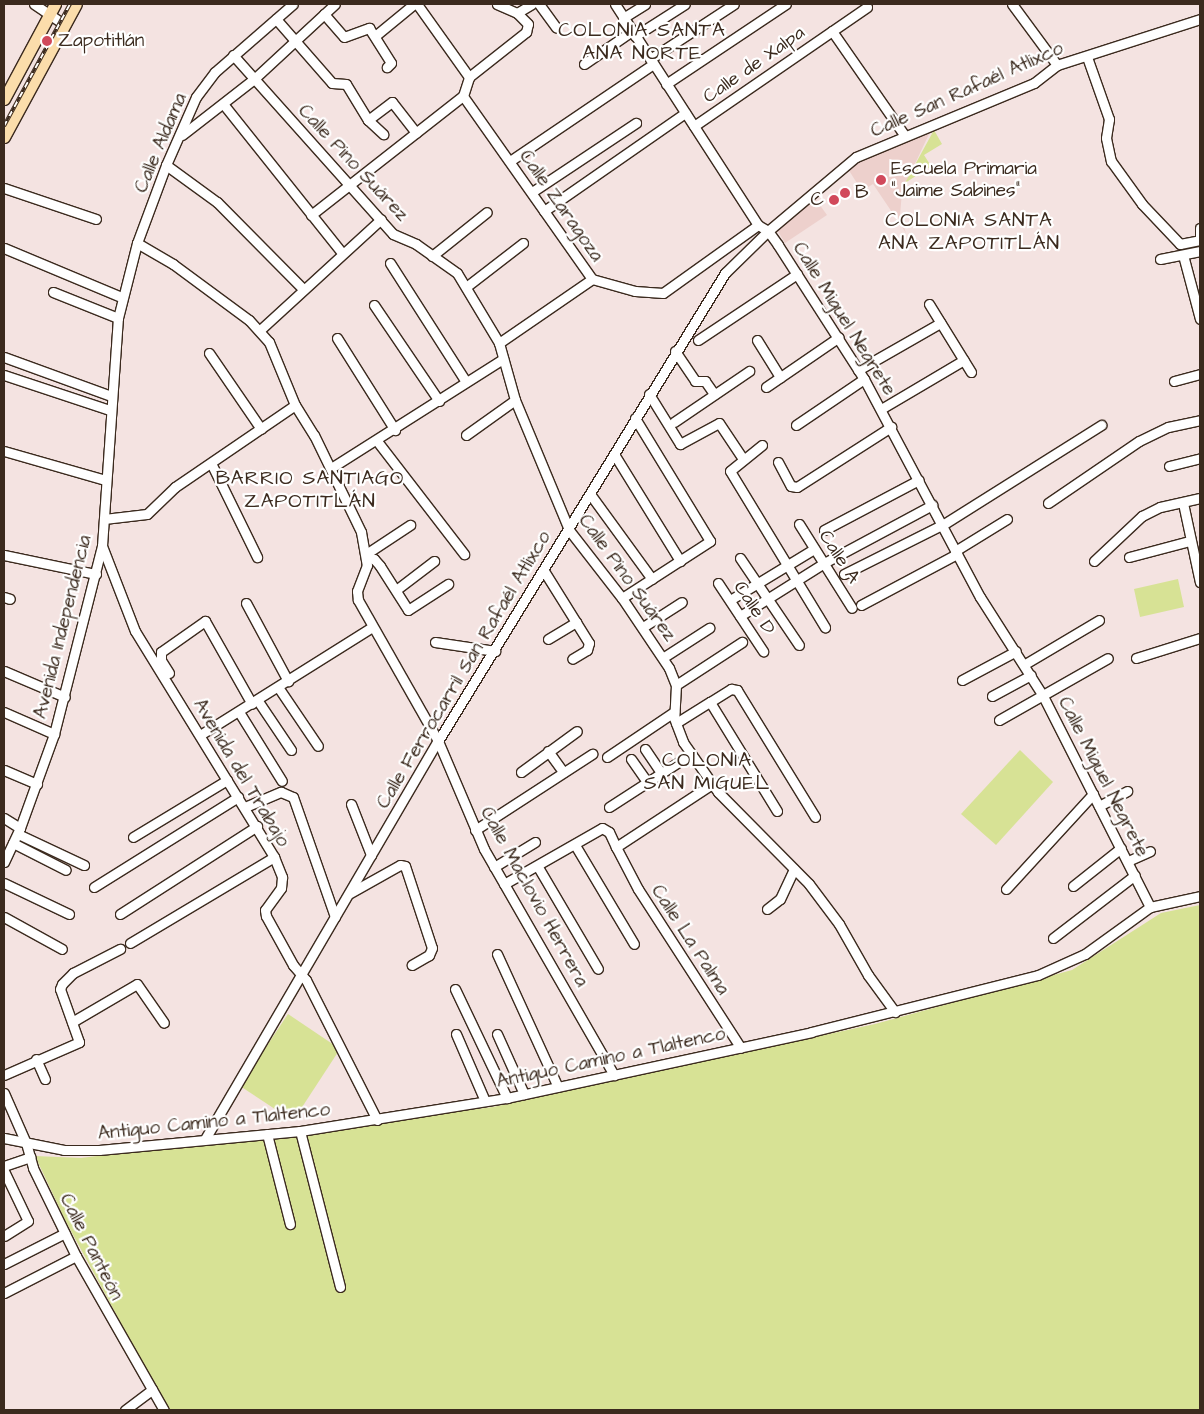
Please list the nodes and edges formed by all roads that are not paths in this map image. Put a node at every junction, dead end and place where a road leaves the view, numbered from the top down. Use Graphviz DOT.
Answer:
graph roads {
  1 [pos="34,4"];
  2 [pos="76,4"];
  3 [pos="293,4"];
  4 [pos="335,4"];
  5 [pos="416,4"];
  6 [pos="497,4"];
  7 [pos="532,4"];
  8 [pos="539,4"];
  9 [pos="615,4"];
  10 [pos="645,4"];
  11 [pos="685,4"];
  12 [pos="734,4"];
  13 [pos="786,4"];
  14 [pos="1012,4"];
  15 [pos="867,7"];
  16 [pos="52,9"];
  17 [pos="517,13"];
  18 [pos="324,14"];
  19 [pos="623,18"];
  20 [pos="276,19"];
  21 [pos="1200,19"];
  22 [pos="65,25"];
  23 [pos="556,27"];
  24 [pos="832,31"];
  25 [pos="634,34"];
  26 [pos="375,36"];
  27 [pos="296,40"];
  28 [pos="233,56"];
  29 [pos="1086,57"];
  30 [pos="652,61"];
  31 [pos="584,64"];
  32 [pos="1057,65"];
  33 [pos="387,67"];
  34 [pos="469,77"];
  35 [pos="254,79"];
  36 [pos="666,84"];
  37 [pos="463,96"];
  38 [pos="4,99"];
  39 [pos="224,105"];
  40 [pos="685,113"];
  41 [pos="368,120"];
  42 [pos="636,123"];
  43 [pos="694,126"];
  44 [pos="416,133"];
  45 [pos="383,134"];
  46 [pos="182,136"];
  47 [pos="905,136"];
  48 [pos="4,137"];
  49 [pos="510,161"];
  50 [pos="166,166"];
  51 [pos="349,185"];
  52 [pos="4,188"];
  53 [pos="532,192"];
  54 [pos="544,211"];
  55 [pos="487,212"];
  56 [pos="311,215"];
  57 [pos="96,219"];
  58 [pos="381,219"];
  59 [pos="758,225"];
  60 [pos="1200,228"];
  61 [pos="768,231"];
  62 [pos="1200,239"];
  63 [pos="138,243"];
  64 [pos="523,243"];
  65 [pos="4,248"];
  66 [pos="1200,251"];
  67 [pos="342,253"];
  68 [pos="1183,255"];
  69 [pos="432,256"];
  70 [pos="1160,259"];
  71 [pos="390,263"];
  72 [pos="797,274"];
  73 [pos="592,279"];
  74 [pos="466,287"];
  75 [pos="302,288"];
  76 [pos="53,292"];
  77 [pos="121,298"];
  78 [pos="929,304"];
  79 [pos="374,306"];
  80 [pos="118,318"];
  81 [pos="1200,319"];
  82 [pos="940,323"];
  83 [pos="260,330"];
  84 [pos="839,337"];
  85 [pos="337,338"];
  86 [pos="698,340"];
  87 [pos="757,340"];
  88 [pos="499,343"];
  89 [pos="675,351"];
  90 [pos="209,353"];
  91 [pos="4,357"];
  92 [pos="503,359"];
  93 [pos="964,360"];
  94 [pos="858,370"];
  95 [pos="749,371"];
  96 [pos="971,372"];
  97 [pos="4,374"];
  98 [pos="1200,374"];
  99 [pos="780,377"];
  100 [pos="864,379"];
  101 [pos="1174,381"];
  102 [pos="466,382"];
  103 [pos="766,387"];
  104 [pos="649,394"];
  105 [pos="714,394"];
  106 [pos="111,396"];
  107 [pos="515,400"];
  108 [pos="439,401"];
  109 [pos="294,405"];
  110 [pos="881,409"];
  111 [pos="110,410"];
  112 [pos="635,418"];
  113 [pos="1200,420"];
  114 [pos="674,422"];
  115 [pos="796,425"];
  116 [pos="1101,425"];
  117 [pos="891,427"];
  118 [pos="261,429"];
  119 [pos="395,430"];
  120 [pos="466,435"];
  121 [pos="378,441"];
  122 [pos="762,445"];
  123 [pos="4,451"];
  124 [pos="614,454"];
  125 [pos="1200,458"];
  126 [pos="743,459"];
  127 [pos="778,462"];
  128 [pos="211,463"];
  129 [pos="1169,466"];
  130 [pos="331,468"];
  131 [pos="105,480"];
  132 [pos="919,480"];
  133 [pos="590,494"];
  134 [pos="1200,498"];
  135 [pos="1048,503"];
  136 [pos="1182,503"];
  137 [pos="932,505"];
  138 [pos="104,519"];
  139 [pos="1007,519"];
  140 [pos="799,524"];
  141 [pos="944,524"];
  142 [pos="410,525"];
  143 [pos="569,530"];
  144 [pos="824,530"];
  145 [pos="1189,540"];
  146 [pos="102,546"];
  147 [pos="814,549"];
  148 [pos="956,552"];
  149 [pos="464,554"];
  150 [pos="4,555"];
  151 [pos="366,556"];
  152 [pos="257,557"];
  153 [pos="1129,557"];
  154 [pos="740,558"];
  155 [pos="680,561"];
  156 [pos="1094,561"];
  157 [pos="434,562"];
  158 [pos="824,563"];
  159 [pos="786,566"];
  160 [pos="544,571"];
  161 [pos="96,574"];
  162 [pos="844,574"];
  163 [pos="652,579"];
  164 [pos="796,581"];
  165 [pos="757,582"];
  166 [pos="1200,582"];
  167 [pos="718,583"];
  168 [pos="448,584"];
  169 [pos="396,590"];
  170 [pos="768,597"];
  171 [pos="622,598"];
  172 [pos="730,600"];
  173 [pos="682,602"];
  174 [pos="246,603"];
  175 [pos="740,616"];
  176 [pos="1100,620"];
  177 [pos="576,622"];
  178 [pos="372,627"];
  179 [pos="643,627"];
  180 [pos="825,627"];
  181 [pos="709,628"];
  182 [pos="1200,638"];
  183 [pos="548,639"];
  184 [pos="435,642"];
  185 [pos="742,642"];
  186 [pos="799,645"];
  187 [pos="495,650"];
  188 [pos="763,651"];
  189 [pos="1016,652"];
  190 [pos="664,657"];
  191 [pos="1108,658"];
  192 [pos="1136,658"];
  193 [pos="572,659"];
  194 [pos="1025,664"];
  195 [pos="4,671"];
  196 [pos="169,673"];
  197 [pos="1031,676"];
  198 [pos="962,680"];
  199 [pos="288,681"];
  200 [pos="676,685"];
  201 [pos="278,687"];
  202 [pos="992,696"];
  203 [pos="1043,696"];
  204 [pos="65,697"];
  205 [pos="255,702"];
  206 [pos="710,702"];
  207 [pos="4,712"];
  208 [pos="239,712"];
  209 [pos="674,712"];
  210 [pos="999,720"];
  211 [pos="676,723"];
  212 [pos="577,730"];
  213 [pos="54,734"];
  214 [pos="200,735"];
  215 [pos="438,741"];
  216 [pos="318,746"];
  217 [pos="645,749"];
  218 [pos="291,750"];
  219 [pos="548,751"];
  220 [pos="592,754"];
  221 [pos="690,754"];
  222 [pos="607,757"];
  223 [pos="631,759"];
  224 [pos="4,770"];
  225 [pos="521,772"];
  226 [pos="563,772"];
  227 [pos="661,773"];
  228 [pos="227,780"];
  229 [pos="282,780"];
  230 [pos="647,782"];
  231 [pos="37,784"];
  232 [pos="712,784"];
  233 [pos="1127,791"];
  234 [pos="1093,794"];
  235 [pos="238,797"];
  236 [pos="351,804"];
  237 [pos="1099,806"];
  238 [pos="245,807"];
  239 [pos="609,807"];
  240 [pos="777,811"];
  241 [pos="815,817"];
  242 [pos="4,818"];
  243 [pos="258,826"];
  244 [pos="475,830"];
  245 [pos="19,831"];
  246 [pos="133,837"];
  247 [pos="535,842"];
  248 [pos="13,843"];
  249 [pos="575,845"];
  250 [pos="616,847"];
  251 [pos="1122,848"];
  252 [pos="1150,850"];
  253 [pos="371,855"];
  254 [pos="274,857"];
  255 [pos="1128,861"];
  256 [pos="4,862"];
  257 [pos="84,865"];
  258 [pos="494,867"];
  259 [pos="538,867"];
  260 [pos="794,869"];
  261 [pos="66,870"];
  262 [pos="1135,875"];
  263 [pos="4,883"];
  264 [pos="504,884"];
  265 [pos="94,886"];
  266 [pos="1073,886"];
  267 [pos="1006,889"];
  268 [pos="348,894"];
  269 [pos="1200,896"];
  270 [pos="1150,907"];
  271 [pos="767,909"];
  272 [pos="69,914"];
  273 [pos="120,914"];
  274 [pos="335,916"];
  275 [pos="4,917"];
  276 [pos="1053,938"];
  277 [pos="130,943"];
  278 [pos="634,944"];
  279 [pos="62,949"];
  280 [pos="120,949"];
  281 [pos="497,954"];
  282 [pos="412,965"];
  283 [pos="598,970"];
  284 [pos="300,974"];
  285 [pos="455,990"];
  286 [pos="895,1012"];
  287 [pos="72,1022"];
  288 [pos="164,1024"];
  289 [pos="456,1034"];
  290 [pos="497,1034"];
  291 [pos="740,1048"];
  292 [pos="36,1060"];
  293 [pos="614,1074"];
  294 [pos="4,1075"];
  295 [pos="45,1079"];
  296 [pos="558,1087"];
  297 [pos="4,1093"];
  298 [pos="524,1094"];
  299 [pos="507,1098"];
  300 [pos="485,1102"];
  301 [pos="378,1120"];
  302 [pos="300,1131"];
  303 [pos="267,1134"];
  304 [pos="4,1138"];
  305 [pos="205,1140"];
  306 [pos="26,1143"];
  307 [pos="30,1157"];
  308 [pos="4,1166"];
  309 [pos="4,1171"];
  310 [pos="290,1224"];
  311 [pos="5,1232"];
  312 [pos="65,1233"];
  313 [pos="76,1256"];
  314 [pos="4,1264"];
  315 [pos="340,1287"];
  316 [pos="4,1293"];
  317 [pos="152,1390"];
  318 [pos="125,1410"];
  319 [pos="164,1410"];
  1 -- 16 [label="street"];
  2 -- 22 [label="main road"];
  3 -- 20 [label="street, Calle Aldama"];
  4 -- 18 [label="street"];
  5 -- 26 [label="street"];
  5 -- 34 [label="street"];
  6 -- 17 [label="street"];
  7 -- 17 [label="street"];
  8 -- 23 [label="street"];
  9 -- 19 [label="street, Calle Miguel Negrete"];
  10 -- 19 [label="street"];
  11 -- 25 [label="street"];
  12 -- 30 [label="street"];
  13 -- 36 [label="street"];
  14 -- 32 [label="street"];
  15 -- 24 [label="street, Calle de Xalpa"];
  16 -- 22 [label="street"];
  16 -- 38 [label="main road"];
  17 -- 34 [label="street"];
  18 -- 26 [label="street"];
  18 -- 27 [label="street"];
  19 -- 25 [label="street, Calle Miguel Negrete"];
  20 -- 27 [label="street"];
  20 -- 28 [label="street, Calle Aldama"];
  21 -- 29 [label="street, Calle San Rafaél Atlixco"];
  22 -- 48 [label="main road"];
  24 -- 43 [label="street, Calle de Xalpa"];
  24 -- 47 [label="street"];
  25 -- 30 [label="street, Calle Miguel Negrete"];
  25 -- 31 [label="street"];
  26 -- 33 [label="street"];
  27 -- 35 [label="street"];
  27 -- 41 [label="street"];
  28 -- 35 [label="street, Calle Pino Suárez"];
  28 -- 46 [label="street, Calle Aldama"];
  29 -- 32 [label="street, Calle San Rafaél Atlixco"];
  29 -- 62 [label="street"];
  30 -- 36 [label="street, Calle Miguel Negrete"];
  30 -- 49 [label="street"];
  32 -- 47 [label="street, Calle San Rafaél Atlixco"];
  34 -- 37 [label="street"];
  35 -- 39 [label="street"];
  35 -- 51 [label="street, Calle Pino Suárez"];
  36 -- 40 [label="street, Calle Miguel Negrete"];
  37 -- 44 [label="street"];
  37 -- 49 [label="street, Calle Zaragoza"];
  39 -- 46 [label="street"];
  39 -- 56 [label="street"];
  40 -- 43 [label="street, Calle Miguel Negrete"];
  40 -- 54 [label="street"];
  41 -- 44 [label="street"];
  41 -- 45 [label="street"];
  42 -- 53 [label="street"];
  43 -- 59 [label="street, Calle Miguel Negrete"];
  44 -- 51 [label="street"];
  46 -- 50 [label="street, Calle Aldama"];
  47 -- 61 [label="street, Calle San Rafaél Atlixco"];
  49 -- 53 [label="street, Calle Zaragoza"];
  50 -- 63 [label="street, Calle Aldama"];
  50 -- 75 [label="street"];
  51 -- 56 [label="street"];
  51 -- 58 [label="street, Calle Pino Suárez"];
  52 -- 57 [label="street"];
  53 -- 54 [label="street, Calle Zaragoza"];
  54 -- 73 [label="street, Calle Zaragoza"];
  55 -- 69 [label="street"];
  56 -- 67 [label="street"];
  58 -- 67 [label="street"];
  58 -- 69 [label="street, Calle Pino Suárez"];
  59 -- 61 [label="street, Calle Miguel Negrete"];
  59 -- 73 [label="street, Calle Zaragoza"];
  60 -- 62 [label="street"];
  61 -- 72 [label="street, Calle Miguel Negrete"];
  61 -- 89 [label="street, Calle Ferrocarril San Rafaél Atlixco"];
  63 -- 77 [label="street, Avenida Independencia"];
  63 -- 83 [label="street, Calle Maclovio Herrera"];
  64 -- 74 [label="street"];
  65 -- 77 [label="street"];
  66 -- 68 [label="street"];
  67 -- 75 [label="street"];
  68 -- 70 [label="street"];
  68 -- 81 [label="street"];
  69 -- 74 [label="street, Calle Pino Suárez"];
  71 -- 102 [label="street"];
  72 -- 84 [label="street, Calle Miguel Negrete"];
  72 -- 86 [label="street"];
  73 -- 88 [label="street"];
  74 -- 88 [label="street, Calle Pino Suárez"];
  75 -- 83 [label="street"];
  76 -- 80 [label="street"];
  77 -- 80 [label="street, Avenida Independencia"];
  78 -- 82 [label="street"];
  79 -- 108 [label="street"];
  80 -- 106 [label="street, Avenida Independencia"];
  82 -- 93 [label="street"];
  82 -- 94 [label="street"];
  83 -- 109 [label="street, Calle Maclovio Herrera"];
  84 -- 94 [label="street, Calle Miguel Negrete"];
  84 -- 99 [label="street"];
  85 -- 119 [label="street"];
  87 -- 99 [label="street"];
  88 -- 92 [label="street, Calle Pino Suárez"];
  89 -- 104 [label="street, Calle Ferrocarril San Rafaél Atlixco"];
  89 -- 105 [label="street"];
  90 -- 118 [label="street"];
  91 -- 106 [label="street"];
  92 -- 102 [label="street"];
  92 -- 107 [label="street, Calle Pino Suárez"];
  93 -- 96 [label="street"];
  93 -- 110 [label="street"];
  94 -- 100 [label="street, Calle Miguel Negrete"];
  95 -- 105 [label="street"];
  97 -- 111 [label="street"];
  98 -- 101 [label="street"];
  99 -- 103 [label="street"];
  100 -- 110 [label="street, Calle Miguel Negrete"];
  100 -- 115 [label="street"];
  102 -- 108 [label="street"];
  104 -- 112 [label="street, Calle Ferrocarril San Rafaél Atlixco"];
  104 -- 126 [label="street"];
  105 -- 114 [label="street"];
  106 -- 111 [label="street, Avenida Independencia"];
  107 -- 120 [label="street"];
  107 -- 143 [label="street, Calle Pino Suárez"];
  108 -- 119 [label="street"];
  109 -- 118 [label="street"];
  109 -- 130 [label="street, Calle Maclovio Herrera"];
  110 -- 117 [label="street, Calle Miguel Negrete"];
  111 -- 131 [label="street, Avenida Independencia"];
  112 -- 124 [label="street, Calle Ferrocarril San Rafaél Atlixco"];
  112 -- 155 [label="street"];
  113 -- 135 [label="street"];
  116 -- 141 [label="street"];
  117 -- 127 [label="street"];
  117 -- 132 [label="street, Calle Miguel Negrete"];
  118 -- 128 [label="street"];
  119 -- 121 [label="street"];
  121 -- 130 [label="street"];
  121 -- 149 [label="street"];
  122 -- 126 [label="street"];
  123 -- 131 [label="street"];
  124 -- 133 [label="street, Calle Ferrocarril San Rafaél Atlixco"];
  124 -- 155 [label="street"];
  125 -- 129 [label="street"];
  126 -- 159 [label="street"];
  128 -- 138 [label="street"];
  128 -- 152 [label="street"];
  130 -- 151 [label="street, Calle Maclovio Herrera"];
  131 -- 138 [label="street, Avenida Independencia"];
  132 -- 137 [label="street, Calle Miguel Negrete"];
  132 -- 144 [label="street"];
  133 -- 143 [label="street, Calle Ferrocarril San Rafaél Atlixco"];
  133 -- 163 [label="street"];
  134 -- 136 [label="street"];
  136 -- 145 [label="street"];
  136 -- 156 [label="street"];
  137 -- 141 [label="street, Calle Miguel Negrete"];
  137 -- 158 [label="street"];
  138 -- 146 [label="street, Avenida Independencia"];
  139 -- 148 [label="street"];
  140 -- 147 [label="street, Calle A"];
  141 -- 148 [label="street, Calle Miguel Negrete"];
  141 -- 162 [label="street"];
  142 -- 151 [label="street"];
  143 -- 160 [label="street, Calle Ferrocarril San Rafaél Atlixco"];
  143 -- 171 [label="street, Calle Pino Suárez"];
  145 -- 153 [label="street"];
  145 -- 166 [label="street"];
  146 -- 161 [label="street, Avenida Independencia"];
  146 -- 214 [label="street, Avenida del Trabajo"];
  147 -- 158 [label="street, Calle A"];
  147 -- 159 [label="street"];
  148 -- 158 [label="street, Calle A"];
  148 -- 189 [label="street, Calle Miguel Negrete"];
  150 -- 161 [label="street"];
  151 -- 169 [label="street"];
  151 -- 178 [label="street, Calle Maclovio Herrera"];
  154 -- 165 [label="street"];
  155 -- 163 [label="street"];
  157 -- 169 [label="street"];
  158 -- 164 [label="street"];
  159 -- 164 [label="street"];
  159 -- 165 [label="street"];
  160 -- 177 [label="street"];
  160 -- 187 [label="street, Calle Ferrocarril San Rafaél Atlixco"];
  161 -- 204 [label="street, Avenida Independencia"];
  163 -- 171 [label="street"];
  164 -- 170 [label="street"];
  164 -- 180 [label="street"];
  165 -- 170 [label="street"];
  165 -- 172 [label="street"];
  167 -- 172 [label="street, Calle D"];
  168 -- 169 [label="street"];
  170 -- 175 [label="street"];
  170 -- 186 [label="street"];
  171 -- 179 [label="street, Calle Pino Suárez"];
  172 -- 175 [label="street, Calle D"];
  173 -- 179 [label="street"];
  174 -- 199 [label="street"];
  175 -- 188 [label="street, Calle D"];
  176 -- 194 [label="street"];
  177 -- 183 [label="street"];
  177 -- 193 [label="street"];
  178 -- 199 [label="street"];
  178 -- 215 [label="street, Calle Maclovio Herrera"];
  179 -- 190 [label="street, Calle Pino Suárez"];
  181 -- 190 [label="street"];
  182 -- 192 [label="street"];
  184 -- 187 [label="street"];
  185 -- 200 [label="street"];
  187 -- 215 [label="street, Calle Ferrocarril San Rafaél Atlixco"];
  189 -- 194 [label="street, Calle Miguel Negrete"];
  189 -- 198 [label="street"];
  190 -- 200 [label="street, Calle Pino Suárez"];
  191 -- 203 [label="street"];
  194 -- 197 [label="street, Calle Miguel Negrete"];
  195 -- 204 [label="street"];
  196 -- 205 [label="street"];
  197 -- 202 [label="street"];
  197 -- 203 [label="street, Calle Miguel Negrete"];
  199 -- 201 [label="street"];
  200 -- 209 [label="street, Calle Pino Suárez"];
  201 -- 205 [label="street"];
  201 -- 216 [label="street"];
  203 -- 210 [label="street"];
  203 -- 234 [label="street, Calle Miguel Negrete"];
  204 -- 213 [label="street, Avenida Independencia"];
  205 -- 208 [label="street"];
  205 -- 218 [label="street"];
  206 -- 211 [label="street"];
  206 -- 240 [label="street"];
  206 -- 241 [label="street"];
  207 -- 213 [label="street"];
  208 -- 214 [label="street"];
  208 -- 229 [label="street"];
  209 -- 211 [label="street, Calle Pino Suárez"];
  209 -- 222 [label="street"];
  211 -- 221 [label="street, Calle Pino Suárez"];
  212 -- 219 [label="street"];
  213 -- 231 [label="street, Avenida Independencia"];
  214 -- 228 [label="street, Avenida del Trabajo"];
  215 -- 244 [label="street, Calle Maclovio Herrera"];
  215 -- 253 [label="street, Calle Ferrocarril San Rafaél Atlixco"];
  217 -- 227 [label="street"];
  219 -- 225 [label="street"];
  219 -- 226 [label="street"];
  220 -- 226 [label="street"];
  221 -- 227 [label="street"];
  221 -- 232 [label="street, Calle Pino Suárez"];
  223 -- 230 [label="street"];
  224 -- 231 [label="street"];
  226 -- 244 [label="street"];
  227 -- 230 [label="street"];
  228 -- 235 [label="street, Avenida del Trabajo"];
  228 -- 246 [label="street"];
  230 -- 239 [label="street"];
  231 -- 245 [label="street, Avenida Independencia"];
  232 -- 250 [label="street"];
  232 -- 260 [label="street, Calle Pino Suárez"];
  233 -- 237 [label="street"];
  234 -- 237 [label="street, Calle Miguel Negrete"];
  234 -- 267 [label="street"];
  235 -- 238 [label="street, Avenida del Trabajo"];
  235 -- 265 [label="street"];
  236 -- 253 [label="street"];
  237 -- 251 [label="street, Calle Miguel Negrete"];
  238 -- 243 [label="street, Avenida del Trabajo"];
  238 -- 274 [label="street"];
  242 -- 245 [label="street"];
  243 -- 254 [label="street, Avenida del Trabajo"];
  243 -- 273 [label="street"];
  244 -- 258 [label="street, Calle Maclovio Herrera"];
  245 -- 248 [label="street, Avenida Independencia"];
  245 -- 257 [label="street"];
  247 -- 258 [label="street"];
  248 -- 256 [label="street, Avenida Independencia"];
  248 -- 261 [label="street"];
  249 -- 250 [label="street, Calle La Palma"];
  249 -- 259 [label="street"];
  249 -- 278 [label="street"];
  250 -- 291 [label="street, Calle La Palma"];
  251 -- 255 [label="street, Calle Miguel Negrete"];
  251 -- 266 [label="street"];
  252 -- 255 [label="street"];
  253 -- 268 [label="street, Calle Ferrocarril San Rafaél Atlixco"];
  254 -- 277 [label="street"];
  254 -- 284 [label="street, Avenida del Trabajo"];
  255 -- 262 [label="street, Calle Miguel Negrete"];
  258 -- 264 [label="street, Calle Maclovio Herrera"];
  259 -- 264 [label="street"];
  259 -- 283 [label="street"];
  260 -- 271 [label="street"];
  260 -- 286 [label="street, Calle Pino Suárez"];
  262 -- 270 [label="street, Calle Miguel Negrete"];
  262 -- 276 [label="street"];
  263 -- 272 [label="street"];
  264 -- 293 [label="street, Calle Maclovio Herrera"];
  268 -- 274 [label="street, Calle Ferrocarril San Rafaél Atlixco"];
  268 -- 282 [label="street"];
  269 -- 270 [label="street, Antiguo Camino a Tlaltenco"];
  270 -- 286 [label="street, Antiguo Camino a Tlaltenco"];
  274 -- 284 [label="street, Calle Ferrocarril San Rafaél Atlixco"];
  275 -- 279 [label="street"];
  280 -- 287 [label="street"];
  281 -- 296 [label="street"];
  284 -- 301 [label="street, Avenida del Trabajo"];
  284 -- 305 [label="street, Calle Ferrocarril San Rafaél Atlixco"];
  285 -- 299 [label="street"];
  286 -- 291 [label="street, Antiguo Camino a Tlaltenco"];
  287 -- 288 [label="street"];
  287 -- 292 [label="street"];
  289 -- 300 [label="street"];
  290 -- 298 [label="street"];
  291 -- 293 [label="street, Antiguo Camino a Tlaltenco"];
  292 -- 294 [label="street"];
  292 -- 295 [label="street"];
  293 -- 296 [label="street, Antiguo Camino a Tlaltenco"];
  296 -- 298 [label="street, Antiguo Camino a Tlaltenco"];
  297 -- 306 [label="street, Calle Panteón"];
  298 -- 299 [label="street, Antiguo Camino a Tlaltenco"];
  299 -- 300 [label="street, Antiguo Camino a Tlaltenco"];
  300 -- 301 [label="street, Antiguo Camino a Tlaltenco"];
  301 -- 302 [label="street, Antiguo Camino a Tlaltenco"];
  302 -- 303 [label="street, Antiguo Camino a Tlaltenco"];
  302 -- 315 [label="street"];
  303 -- 305 [label="street, Antiguo Camino a Tlaltenco"];
  303 -- 310 [label="street"];
  304 -- 306 [label="street, Antiguo Camino a Tlaltenco"];
  305 -- 306 [label="street, Antiguo Camino a Tlaltenco"];
  306 -- 307 [label="street, Calle Panteón"];
  307 -- 308 [label="street"];
  307 -- 312 [label="street, Calle Panteón"];
  309 -- 311 [label="street"];
  312 -- 313 [label="street, Calle Panteón"];
  312 -- 314 [label="street"];
  313 -- 316 [label="street"];
  313 -- 317 [label="street, Calle Panteón"];
  317 -- 318 [label="street"];
  317 -- 319 [label="street, Calle Panteón"];
}
